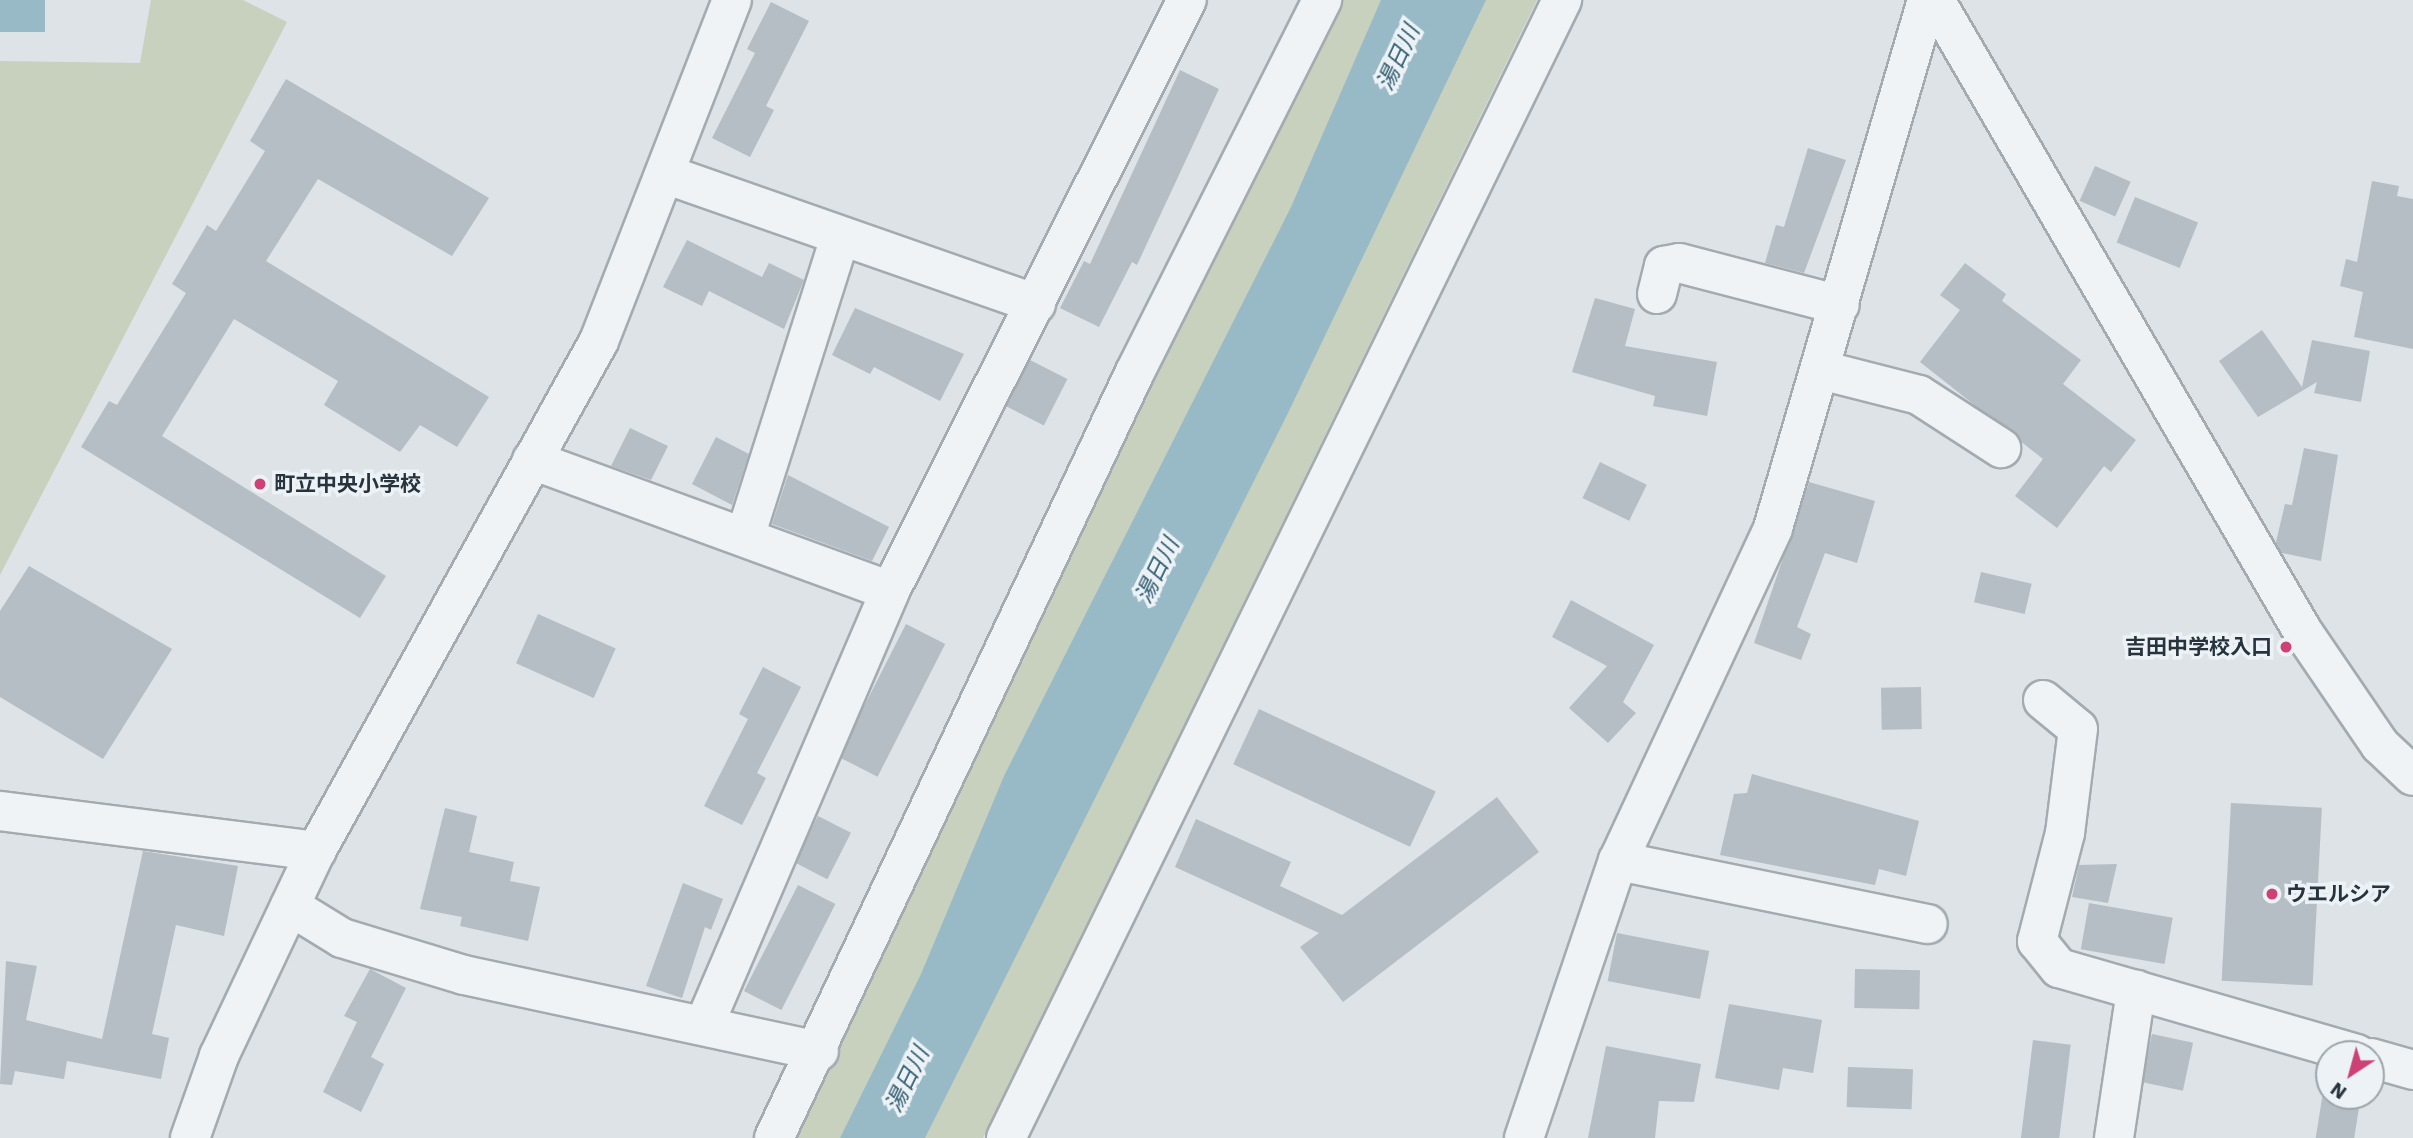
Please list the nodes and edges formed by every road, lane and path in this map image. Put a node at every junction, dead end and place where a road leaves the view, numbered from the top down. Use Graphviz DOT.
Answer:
graph roads {
  1 [pos="732,0"];
  2 [pos="1188,0"];
  3 [pos="1322,0"];
  4 [pos="1562,0"];
  5 [pos="1927,0"];
  6 [pos="1934,0"];
  7 [pos="668,175"];
  8 [pos="840,238"];
  9 [pos="1657,294"];
  10 [pos="1036,304"];
  11 [pos="1840,305"];
  12 [pos="1821,370"];
  13 [pos="2001,448"];
  14 [pos="532,460"];
  15 [pos="745,537"];
  16 [pos="890,591"];
  17 [pos="2043,700"];
  18 [pos="2413,776"];
  19 [pos="0,811"];
  20 [pos="316,850"];
  21 [pos="1618,861"];
  22 [pos="290,906"];
  23 [pos="1928,924"];
  24 [pos="2136,990"];
  25 [pos="705,1023"];
  26 [pos="2315,1042"];
  27 [pos="819,1051"];
  28 [pos="2385,1062"];
  29 [pos="2413,1070"];
  30 [pos="190,1138"];
  31 [pos="774,1138"];
  32 [pos="1006,1138"];
  33 [pos="1524,1138"];
  34 [pos="2114,1138"];
  1 -- 7 [label="street"];
  2 -- 10 [label="street"];
  3 -- 27 [label="street"];
  4 -- 32 [label="street"];
  5 -- 11 [label="street"];
  6 -- 18 [label="street"];
  7 -- 8 [label="street"];
  7 -- 14 [label="street"];
  8 -- 10 [label="street"];
  8 -- 15 [label="street"];
  9 -- 11 [label="street"];
  10 -- 16 [label="street"];
  11 -- 12 [label="street"];
  12 -- 13 [label="street"];
  12 -- 21 [label="street"];
  14 -- 15 [label="street"];
  14 -- 20 [label="street"];
  15 -- 16 [label="street"];
  16 -- 25 [label="street"];
  17 -- 24 [label="street"];
  19 -- 20 [label="street"];
  20 -- 22 [label="street"];
  21 -- 23 [label="street"];
  21 -- 33 [label="street"];
  22 -- 25 [label="street"];
  22 -- 30 [label="street"];
  24 -- 26 [label="street"];
  24 -- 34 [label="street"];
  25 -- 27 [label="street"];
  27 -- 31 [label="street"];
  28 -- 29 [label="street"];
}
